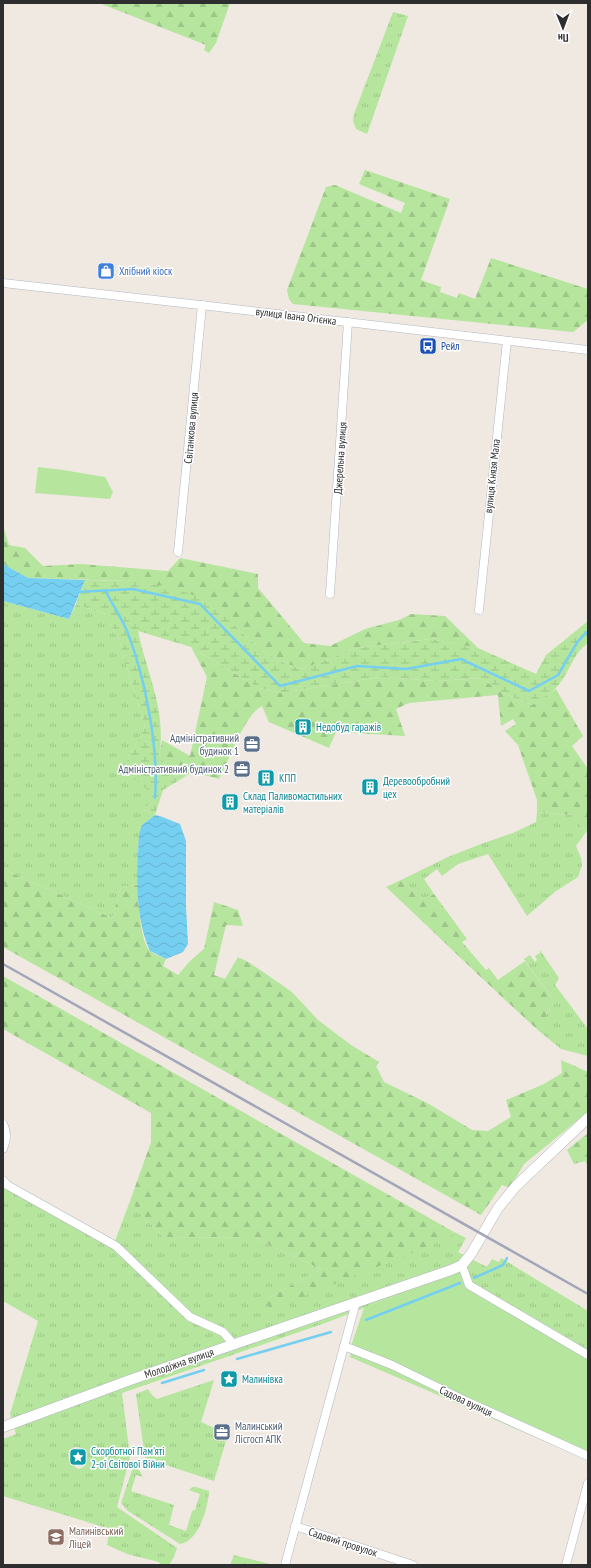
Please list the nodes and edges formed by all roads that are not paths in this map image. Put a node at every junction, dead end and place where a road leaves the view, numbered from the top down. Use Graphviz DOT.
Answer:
graph roads {
  1 [pos="3,284"];
  2 [pos="202,305"];
  3 [pos="348,322"];
  4 [pos="507,341"];
  5 [pos="588,350"];
  6 [pos="178,552"];
  7 [pos="330,594"];
  8 [pos="479,610"];
  9 [pos="588,1118"];
  10 [pos="3,1124"];
  11 [pos="3,1149"];
  12 [pos="3,1180"];
  13 [pos="462,1265"];
  14 [pos="356,1302"];
  15 [pos="232,1345"];
  16 [pos="344,1346"];
  17 [pos="588,1355"];
  18 [pos="3,1428"];
  19 [pos="588,1456"];
  20 [pos="588,1483"];
  21 [pos="295,1526"];
  22 [pos="285,1565"];
  23 [pos="413,1565"];
  24 [pos="566,1565"];
  1 -- 2 [label="street, вулиця Івана Огієнка"];
  2 -- 3 [label="street, вулиця Івана Огієнка"];
  2 -- 6 [label="street, Світанкова вулиця"];
  3 -- 4 [label="street, вулиця Івана Огієнка"];
  3 -- 7 [label="street, Джерельна вулиця"];
  4 -- 5 [label="street, вулиця Івана Огієнка"];
  4 -- 8 [label="street, вулиця Князя Мала"];
  9 -- 13 [label="street"];
  10 -- 11 [label="street"];
  12 -- 15 [label="street"];
  13 -- 14 [label="street, Молодіжна вулиця"];
  13 -- 17 [label="street"];
  14 -- 15 [label="street, Молодіжна вулиця"];
  14 -- 16 [label="street"];
  15 -- 18 [label="street, Молодіжна вулиця"];
  16 -- 19 [label="street, Садова вулиця"];
  16 -- 21 [label="street"];
  20 -- 24 [label="street"];
  21 -- 22 [label="street"];
  21 -- 23 [label="street, Садовий провулок"];
}
